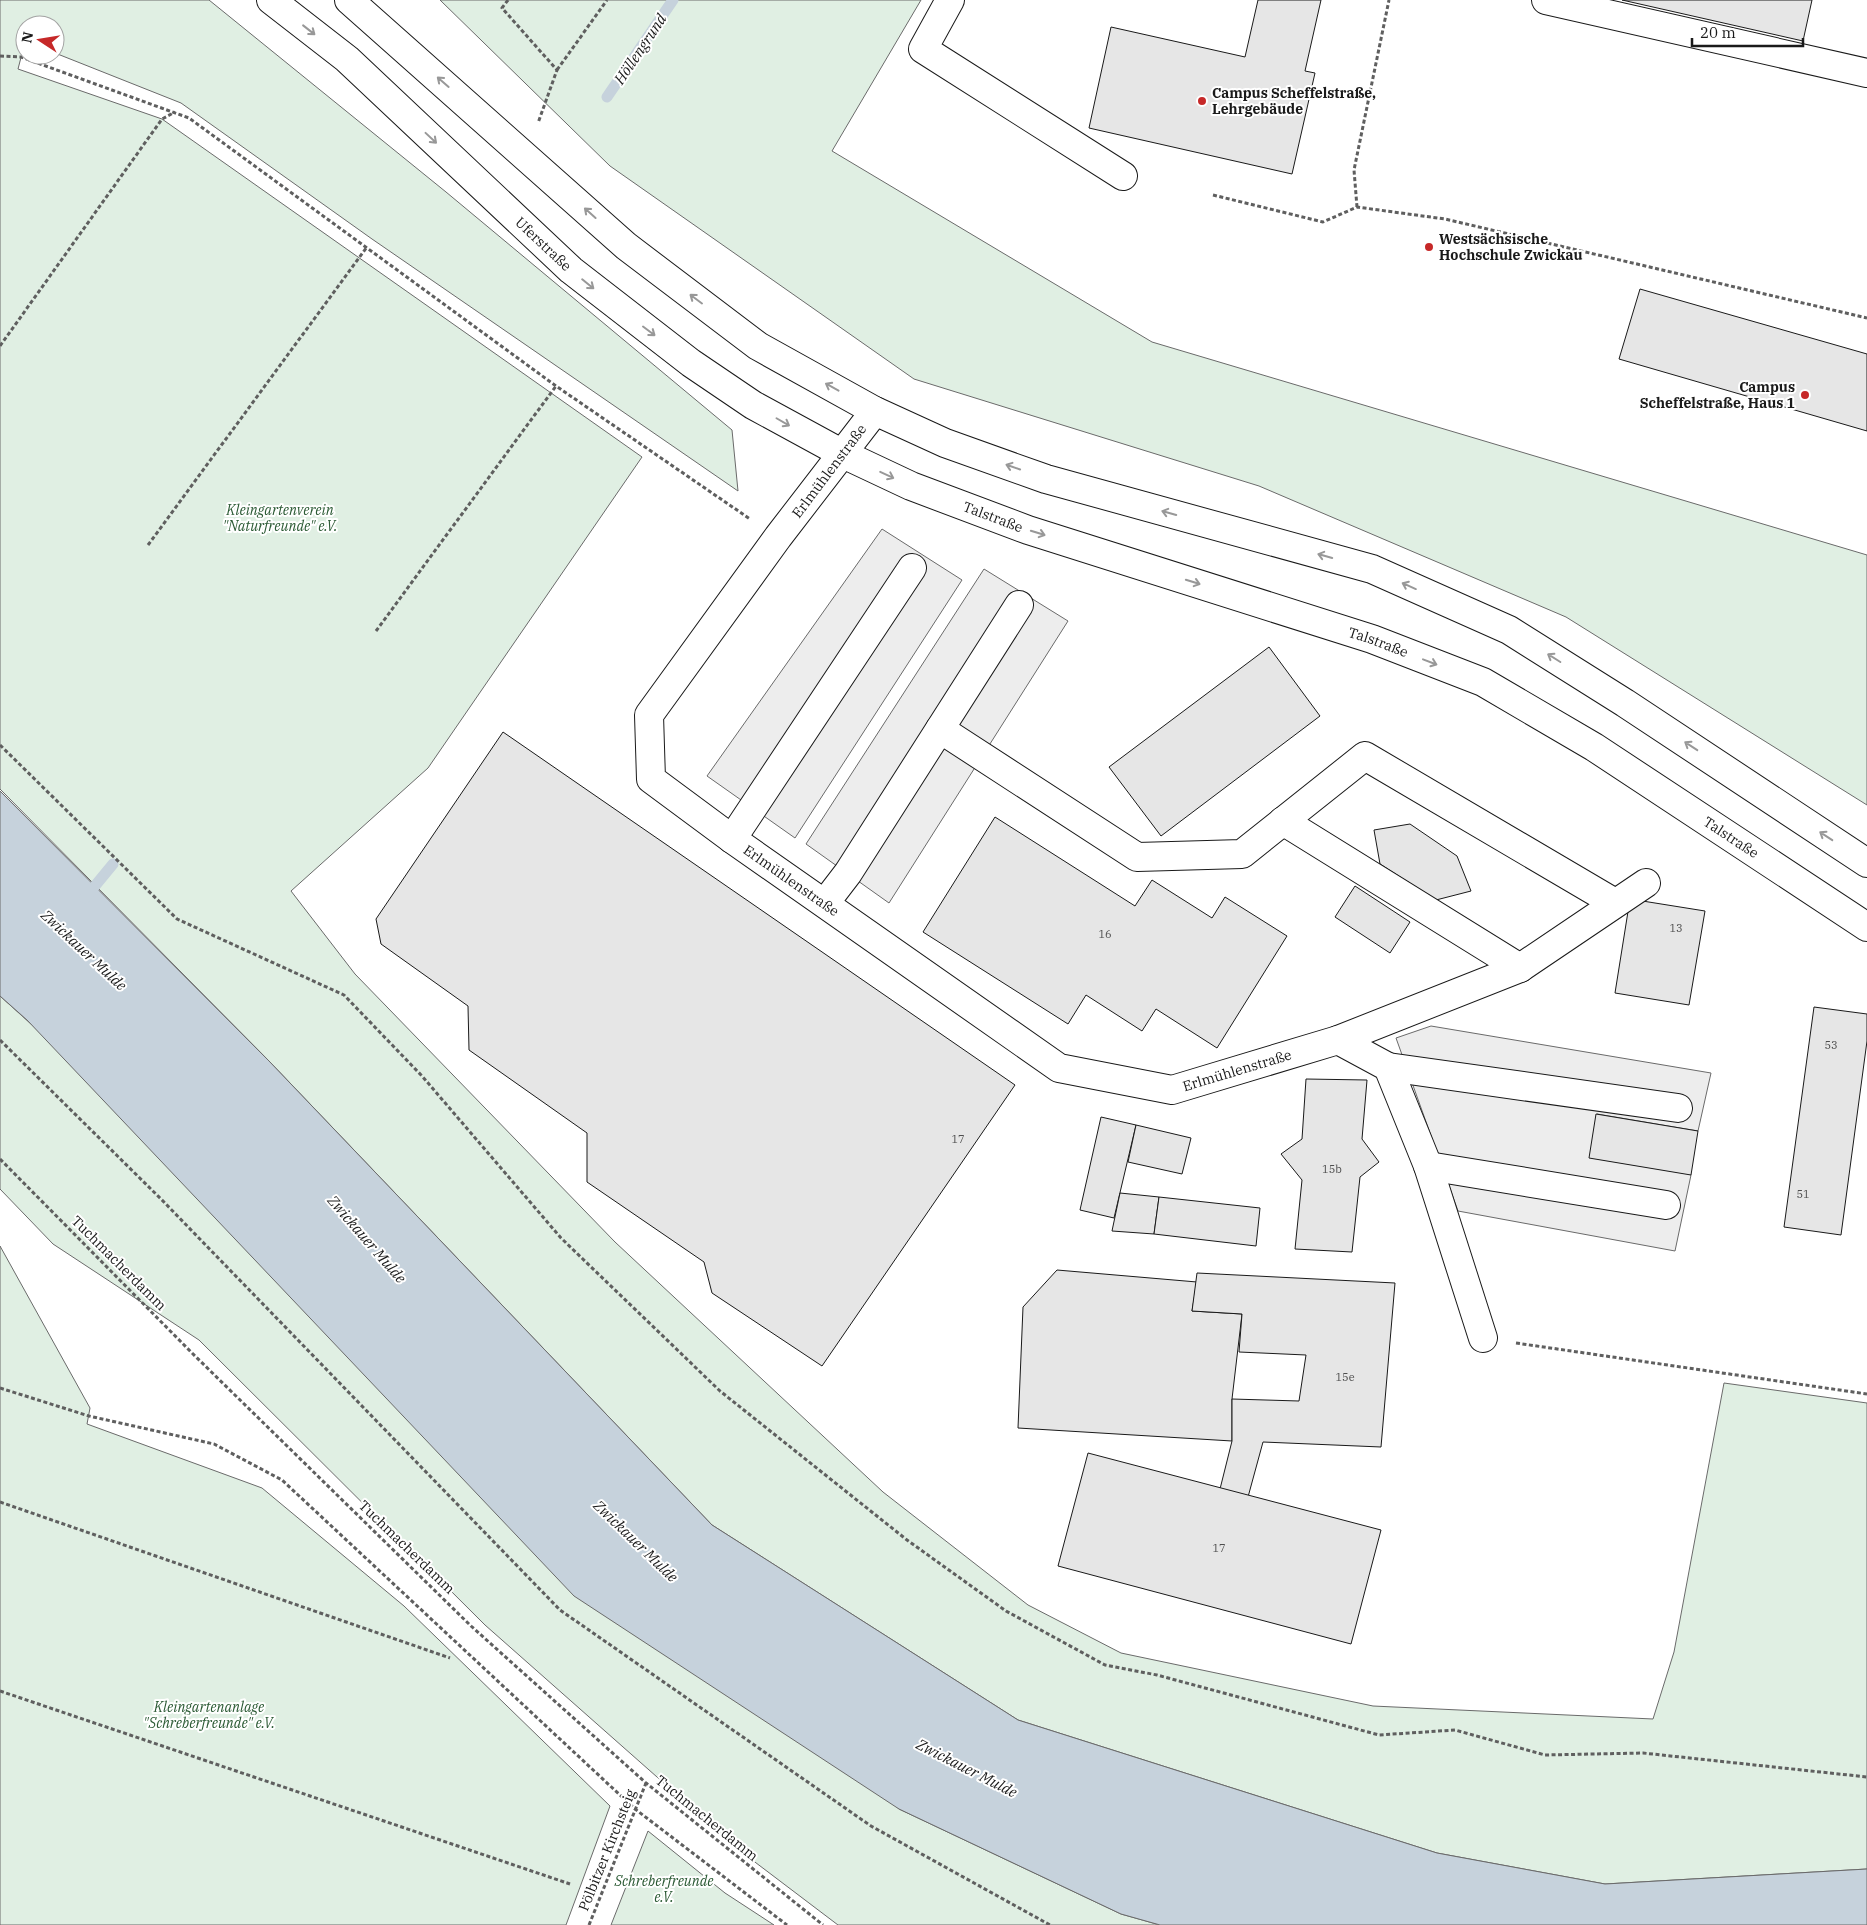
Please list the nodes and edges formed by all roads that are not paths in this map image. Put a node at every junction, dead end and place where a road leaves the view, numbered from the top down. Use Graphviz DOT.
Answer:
graph roads {
  1 [pos="271,0"];
  2 [pos="349,0"];
  3 [pos="950,0"];
  4 [pos="1546,0"];
  5 [pos="1867,73"];
  6 [pos="1123,176"];
  7 [pos="875,411"];
  8 [pos="843,454"];
  9 [pos="912,568"];
  10 [pos="1019,605"];
  11 [pos="940,729"];
  12 [pos="1283,821"];
  13 [pos="732,839"];
  14 [pos="1867,863"];
  15 [pos="1646,883"];
  16 [pos="825,903"];
  17 [pos="1615,903"];
  18 [pos="1867,927"];
  19 [pos="1520,968"];
  20 [pos="1338,1040"];
  21 [pos="1388,1067"];
  22 [pos="1678,1108"];
  23 [pos="1428,1166"];
  24 [pos="1666,1205"];
  25 [pos="1483,1338"];
  1 -- 8 [label="main road, Uferstraße, one-way"];
  7 -- 2 [label="main road, one-way"];
  3 -- 6 [label="main road"];
  4 -- 5 [label="main road"];
  7 -- 8 [label="main road, Erlmühlenstraße"];
  14 -- 7 [label="main road, one-way"];
  8 -- 13 [label="main road, Erlmühlenstraße"];
  8 -- 18 [label="main road, Talstraße, one-way"];
  9 -- 13 [label="main road"];
  10 -- 11 [label="main road"];
  11 -- 12 [label="main road"];
  11 -- 16 [label="main road"];
  12 -- 17 [label="main road"];
  12 -- 19 [label="main road"];
  13 -- 16 [label="main road, Erlmühlenstraße"];
  15 -- 17 [label="main road, Erlmühlenstraße"];
  16 -- 20 [label="main road, Erlmühlenstraße"];
  17 -- 19 [label="main road, Erlmühlenstraße"];
  19 -- 20 [label="main road, Erlmühlenstraße"];
  20 -- 21 [label="main road"];
  21 -- 22 [label="main road"];
  21 -- 23 [label="main road"];
  23 -- 24 [label="main road"];
  23 -- 25 [label="main road"];
}
